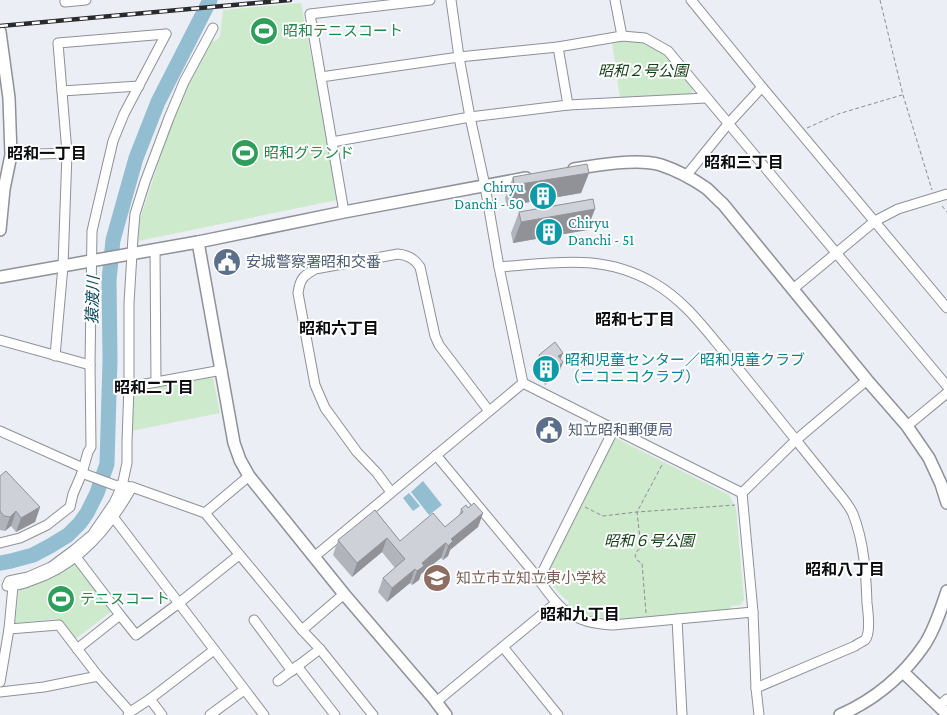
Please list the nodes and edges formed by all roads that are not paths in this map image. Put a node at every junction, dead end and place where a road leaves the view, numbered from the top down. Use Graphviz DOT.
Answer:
graph roads {
  1 [pos="65,0"];
  2 [pos="86,0"];
  3 [pos="430,0"];
  4 [pos="451,0"];
  5 [pos="615,0"];
  6 [pos="690,0"];
  7 [pos="213,28"];
  8 [pos="0,32"];
  9 [pos="622,36"];
  10 [pos="558,47"];
  11 [pos="459,57"];
  12 [pos="321,76"];
  13 [pos="139,86"];
  14 [pos="762,87"];
  15 [pos="62,92"];
  16 [pos="4,98"];
  17 [pos="706,98"];
  18 [pos="568,105"];
  19 [pos="470,117"];
  20 [pos="728,124"];
  21 [pos="332,142"];
  22 [pos="67,153"];
  23 [pos="11,155"];
  24 [pos="563,171"];
  25 [pos="534,176"];
  26 [pos="686,176"];
  27 [pos="485,186"];
  28 [pos="947,194"];
  29 [pos="344,212"];
  30 [pos="875,221"];
  31 [pos="0,230"];
  32 [pos="198,242"];
  33 [pos="155,249"];
  34 [pos="130,254"];
  35 [pos="836,254"];
  36 [pos="93,260"];
  37 [pos="63,266"];
  38 [pos="499,267"];
  39 [pos="0,277"];
  40 [pos="794,289"];
  41 [pos="947,308"];
  42 [pos="0,340"];
  43 [pos="55,356"];
  44 [pos="90,365"];
  45 [pos="222,370"];
  46 [pos="867,380"];
  47 [pos="156,382"];
  48 [pos="523,383"];
  49 [pos="947,386"];
  50 [pos="129,387"];
  51 [pos="947,392"];
  52 [pos="489,411"];
  53 [pos="906,426"];
  54 [pos="614,430"];
  55 [pos="0,431"];
  56 [pos="796,440"];
  57 [pos="436,455"];
  58 [pos="82,470"];
  59 [pos="249,476"];
  60 [pos="123,486"];
  61 [pos="391,492"];
  62 [pos="742,493"];
  63 [pos="947,504"];
  64 [pos="205,514"];
  65 [pos="114,518"];
  66 [pos="0,543"];
  67 [pos="239,555"];
  68 [pos="76,557"];
  69 [pos="314,557"];
  70 [pos="539,579"];
  71 [pos="7,586"];
  72 [pos="947,591"];
  73 [pos="344,594"];
  74 [pos="556,602"];
  75 [pos="179,603"];
  76 [pos="753,612"];
  77 [pos="120,615"];
  78 [pos="677,619"];
  79 [pos="254,620"];
  80 [pos="9,629"];
  81 [pos="302,630"];
  82 [pos="503,647"];
  83 [pos="77,649"];
  84 [pos="214,650"];
  85 [pos="320,650"];
  86 [pos="294,669"];
  87 [pos="903,672"];
  88 [pos="98,676"];
  89 [pos="278,681"];
  90 [pos="0,682"];
  91 [pos="756,688"];
  92 [pos="244,690"];
  93 [pos="0,692"];
  94 [pos="150,699"];
  95 [pos="436,702"];
  96 [pos="944,706"];
  97 [pos="129,713"];
  98 [pos="162,715"];
  99 [pos="210,715"];
  100 [pos="264,715"];
  101 [pos="335,715"];
  102 [pos="373,715"];
  103 [pos="446,715"];
  104 [pos="558,715"];
  105 [pos="682,715"];
  106 [pos="759,715"];
  107 [pos="840,715"];
  1 -- 2 [label="street"];
  3 -- 12 [label="street"];
  4 -- 11 [label="street"];
  5 -- 9 [label="street"];
  6 -- 14 [label="street"];
  7 -- 34 [label="street"];
  8 -- 16 [label="street"];
  9 -- 10 [label="street"];
  9 -- 17 [label="street"];
  10 -- 11 [label="street"];
  10 -- 18 [label="street"];
  11 -- 12 [label="street"];
  11 -- 19 [label="street"];
  12 -- 21 [label="street"];
  13 -- 15 [label="street"];
  13 -- 15 [label="street"];
  13 -- 36 [label="street"];
  14 -- 20 [label="street"];
  14 -- 30 [label="street"];
  15 -- 22 [label="street"];
  16 -- 23 [label="street"];
  17 -- 18 [label="street"];
  17 -- 20 [label="street"];
  18 -- 19 [label="street"];
  19 -- 21 [label="street"];
  19 -- 27 [label="street"];
  20 -- 26 [label="street"];
  20 -- 35 [label="street"];
  21 -- 29 [label="street"];
  22 -- 23 [label="street"];
  22 -- 37 [label="street"];
  23 -- 31 [label="street"];
  24 -- 26 [label="street"];
  25 -- 27 [label="street"];
  26 -- 40 [label="street"];
  27 -- 29 [label="street"];
  27 -- 38 [label="street"];
  28 -- 30 [label="street"];
  29 -- 32 [label="street"];
  30 -- 35 [label="street"];
  30 -- 41 [label="street"];
  32 -- 33 [label="street"];
  32 -- 45 [label="street"];
  33 -- 34 [label="street"];
  33 -- 47 [label="street"];
  34 -- 36 [label="street"];
  34 -- 50 [label="street"];
  35 -- 40 [label="street"];
  35 -- 49 [label="street"];
  36 -- 37 [label="street"];
  36 -- 44 [label="street"];
  37 -- 39 [label="street"];
  37 -- 43 [label="street"];
  38 -- 48 [label="street"];
  38 -- 56 [label="street"];
  40 -- 46 [label="street"];
  42 -- 43 [label="street"];
  43 -- 44 [label="street"];
  44 -- 58 [label="street"];
  45 -- 47 [label="street"];
  45 -- 59 [label="street"];
  46 -- 53 [label="street"];
  46 -- 56 [label="street"];
  47 -- 50 [label="street"];
  48 -- 52 [label="street"];
  48 -- 54 [label="street"];
  50 -- 60 [label="street"];
  51 -- 53 [label="street"];
  52 -- 57 [label="street"];
  52 -- 61 [label="street"];
  53 -- 63 [label="street"];
  54 -- 62 [label="street"];
  54 -- 70 [label="street"];
  55 -- 58 [label="street"];
  56 -- 62 [label="street"];
  56 -- 91 [label="street"];
  57 -- 61 [label="street"];
  57 -- 70 [label="street"];
  58 -- 60 [label="street"];
  58 -- 66 [label="street"];
  59 -- 64 [label="street"];
  59 -- 69 [label="street"];
  60 -- 64 [label="street"];
  60 -- 65 [label="street"];
  60 -- 71 [label="street"];
  61 -- 69 [label="street"];
  62 -- 76 [label="street"];
  64 -- 67 [label="street"];
  65 -- 68 [label="street"];
  65 -- 75 [label="street"];
  67 -- 75 [label="street"];
  67 -- 81 [label="street"];
  68 -- 71 [label="street"];
  68 -- 77 [label="street"];
  69 -- 73 [label="street"];
  70 -- 74 [label="street"];
  71 -- 80 [label="street"];
  72 -- 87 [label="street"];
  73 -- 81 [label="street"];
  73 -- 95 [label="street"];
  74 -- 78 [label="street"];
  74 -- 82 [label="street"];
  75 -- 77 [label="street"];
  75 -- 84 [label="street"];
  76 -- 78 [label="street"];
  76 -- 91 [label="street"];
  77 -- 83 [label="street"];
  78 -- 105 [label="street"];
  79 -- 86 [label="street"];
  80 -- 83 [label="street"];
  80 -- 90 [label="street"];
  81 -- 85 [label="street"];
  82 -- 95 [label="street"];
  82 -- 104 [label="street"];
  83 -- 88 [label="street"];
  84 -- 92 [label="street"];
  84 -- 94 [label="street"];
  85 -- 86 [label="street"];
  85 -- 102 [label="street"];
  86 -- 89 [label="street"];
  86 -- 101 [label="street"];
  87 -- 96 [label="street"];
  87 -- 107 [label="street"];
  88 -- 93 [label="street"];
  88 -- 97 [label="street"];
  91 -- 106 [label="street"];
  92 -- 99 [label="street"];
  92 -- 100 [label="street"];
  94 -- 97 [label="street"];
  94 -- 98 [label="street"];
  95 -- 103 [label="street"];
}
